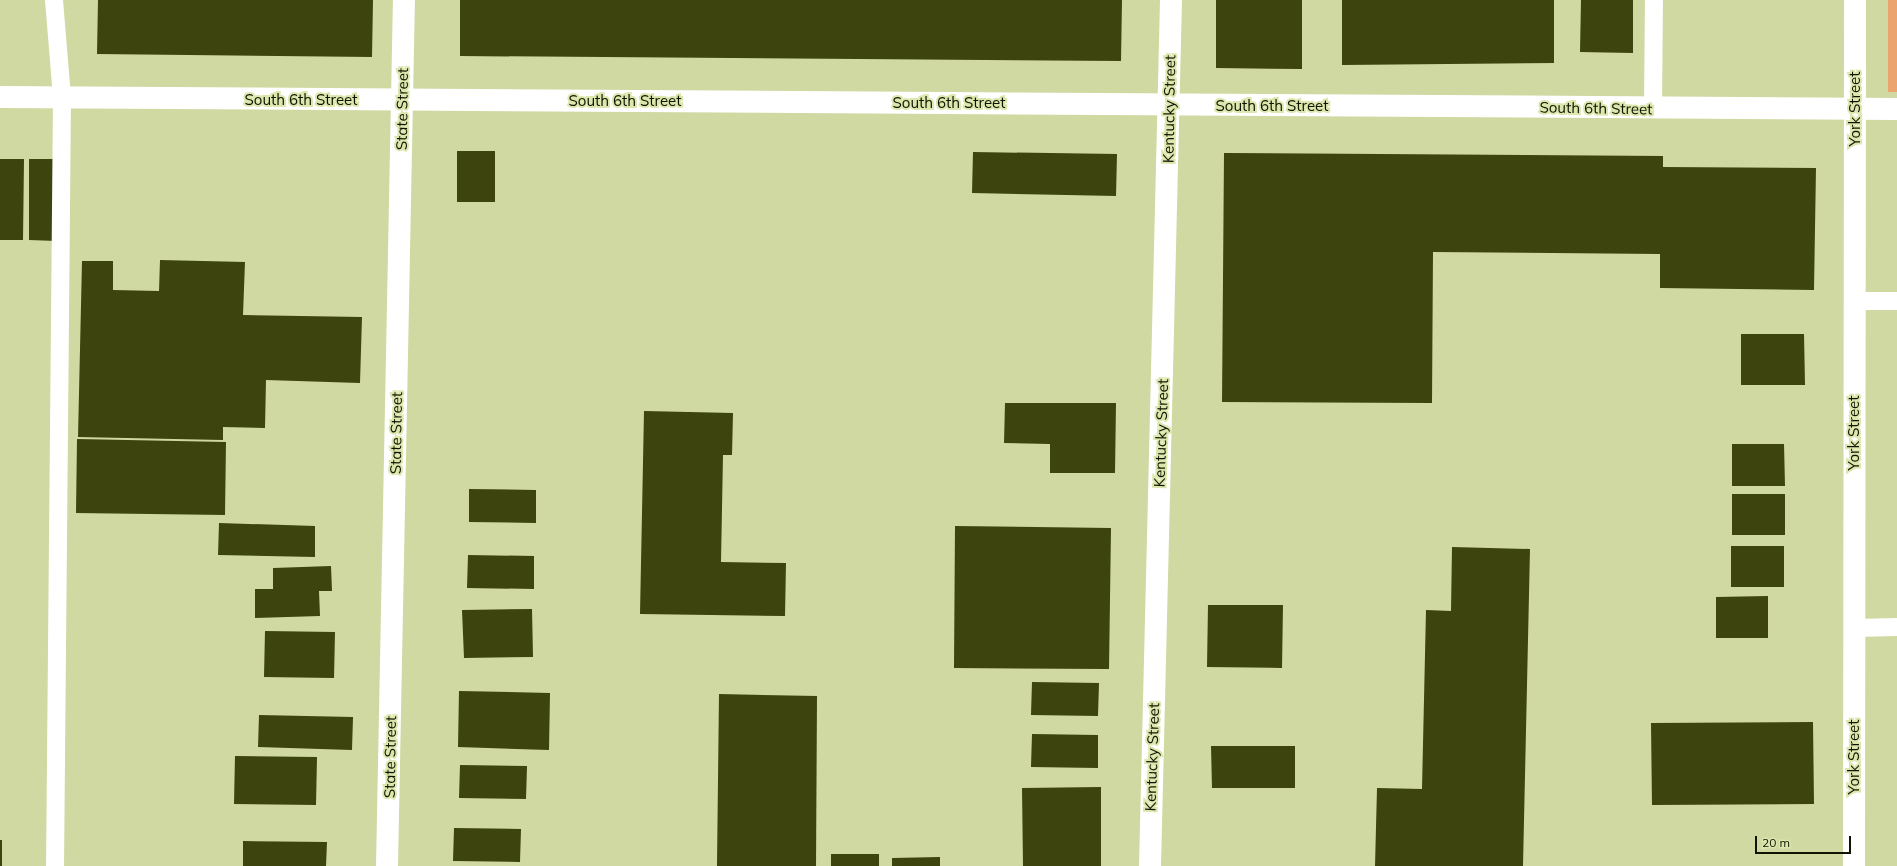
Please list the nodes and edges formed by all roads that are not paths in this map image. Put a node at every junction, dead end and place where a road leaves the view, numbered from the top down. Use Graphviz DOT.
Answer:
graph roads {
  1 [pos="54,0"];
  2 [pos="404,0"];
  3 [pos="1171,0"];
  4 [pos="1654,0"];
  5 [pos="1855,0"];
  6 [pos="0,97"];
  7 [pos="62,98"];
  8 [pos="402,100"];
  9 [pos="1170,105"];
  10 [pos="1653,109"];
  11 [pos="1854,109"];
  12 [pos="1897,109"];
  13 [pos="1854,301"];
  14 [pos="1897,301"];
  15 [pos="1897,627"];
  16 [pos="1854,628"];
  17 [pos="55,866"];
  18 [pos="387,866"];
  19 [pos="1150,866"];
  20 [pos="1854,866"];
  1 -- 7 [label="lane"];
  2 -- 8 [label="street, State Street"];
  3 -- 9 [label="street, Kentucky Street"];
  4 -- 10 [label="lane"];
  5 -- 11 [label="street, York Street"];
  6 -- 7 [label="street, South 6th Street"];
  7 -- 8 [label="street, South 6th Street"];
  7 -- 17 [label="lane"];
  8 -- 9 [label="street, South 6th Street"];
  8 -- 18 [label="street, State Street"];
  9 -- 10 [label="street, South 6th Street"];
  9 -- 19 [label="street, Kentucky Street"];
  10 -- 11 [label="street, South 6th Street"];
  11 -- 12 [label="street, South 6th Street"];
  11 -- 13 [label="street, York Street"];
  13 -- 14 [label="lane"];
  13 -- 16 [label="street, York Street"];
  15 -- 16 [label="lane"];
  16 -- 20 [label="street, York Street"];
}
